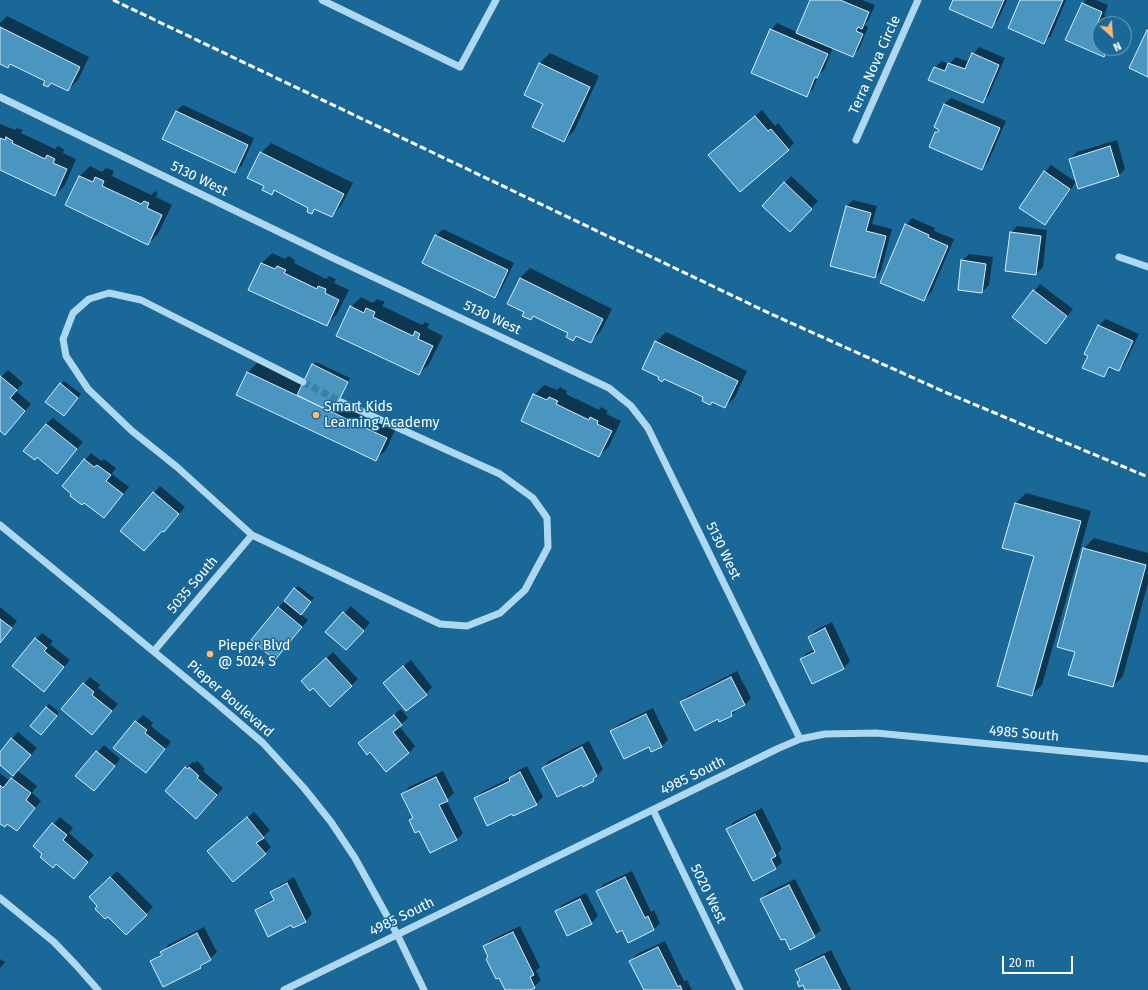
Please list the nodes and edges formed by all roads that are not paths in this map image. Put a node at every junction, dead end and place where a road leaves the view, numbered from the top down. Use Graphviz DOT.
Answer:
graph roads {
  1 [pos="322,0"];
  2 [pos="496,0"];
  3 [pos="918,0"];
  4 [pos="0,97"];
  5 [pos="856,140"];
  6 [pos="1119,257"];
  7 [pos="1148,268"];
  8 [pos="303,382"];
  9 [pos="341,402"];
  10 [pos="0,525"];
  11 [pos="252,535"];
  12 [pos="154,651"];
  13 [pos="800,739"];
  14 [pos="1148,759"];
  15 [pos="653,810"];
  16 [pos="0,898"];
  17 [pos="397,934"];
  18 [pos="98,990"];
  19 [pos="284,990"];
  20 [pos="424,990"];
  21 [pos="740,990"];
  1 -- 2 [label="street"];
  3 -- 5 [label="street, Terra Nova Circle"];
  4 -- 13 [label="street, 5130 West"];
  6 -- 7 [label="street"];
  8 -- 11 [label="street"];
  9 -- 11 [label="street"];
  10 -- 12 [label="street, Pieper Boulevard"];
  11 -- 12 [label="street, 5035 South"];
  12 -- 17 [label="street, Pieper Boulevard"];
  13 -- 14 [label="street, 4985 South"];
  13 -- 15 [label="street, 4985 South"];
  15 -- 17 [label="street, 4985 South"];
  15 -- 21 [label="street, 5020 West"];
  16 -- 18 [label="street"];
  17 -- 19 [label="street, 4985 South"];
  17 -- 20 [label="street, Pieper Boulevard"];
}
